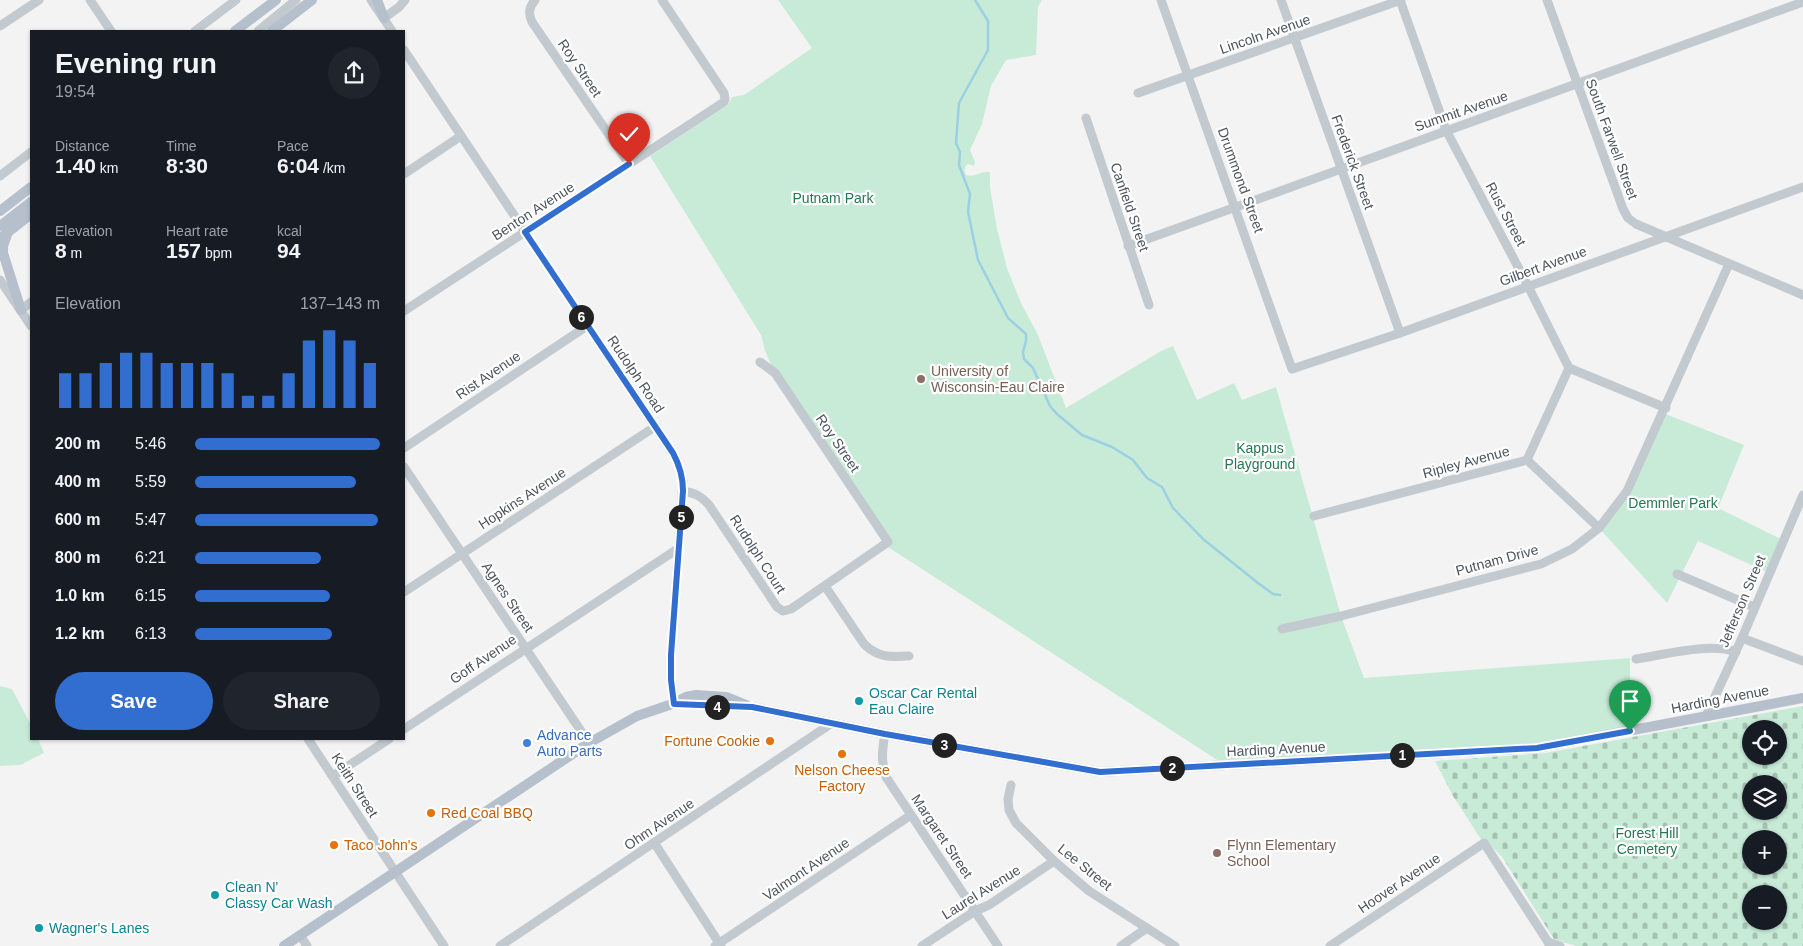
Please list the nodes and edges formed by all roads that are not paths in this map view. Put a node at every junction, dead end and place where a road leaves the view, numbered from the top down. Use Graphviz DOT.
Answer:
graph roads {
  1 [pos="40,0"];
  2 [pos="90,0"];
  3 [pos="236,0"];
  4 [pos="276,0"];
  5 [pos="296,0"];
  6 [pos="312,0"];
  7 [pos="371,0"];
  8 [pos="377,0"];
  9 [pos="405,0"];
  10 [pos="535,0"];
  11 [pos="662,0"];
  12 [pos="1161,0"];
  13 [pos="1281,0"];
  14 [pos="1401,0"];
  15 [pos="1547,0"];
  16 [pos="1803,2"];
  17 [pos="384,18"];
  18 [pos="0,26"];
  19 [pos="110,30"];
  20 [pos="196,30"];
  21 [pos="236,30"];
  22 [pos="259,30"];
  23 [pos="273,30"];
  24 [pos="391,30"];
  25 [pos="1295,38"];
  26 [pos="405,52"];
  27 [pos="1189,75"];
  28 [pos="1578,85"];
  29 [pos="1138,93"];
  30 [pos="1086,118"];
  31 [pos="1446,130"];
  32 [pos="461,136"];
  33 [pos="30,153"];
  34 [pos="629,164"];
  35 [pos="1341,169"];
  36 [pos="405,173"];
  37 [pos="0,176"];
  38 [pos="1803,187"];
  39 [pos="30,188"];
  40 [pos="30,203"];
  41 [pos="1236,207"];
  42 [pos="0,211"];
  43 [pos="30,215"];
  44 [pos="3,232"];
  45 [pos="525,232"];
  46 [pos="1664,237"];
  47 [pos="1128,246"];
  48 [pos="1729,264"];
  49 [pos="0,280"];
  50 [pos="1528,286"];
  51 [pos="1803,295"];
  52 [pos="30,303"];
  53 [pos="1149,305"];
  54 [pos="20,310"];
  55 [pos="405,310"];
  56 [pos="30,325"];
  57 [pos="587,326"];
  58 [pos="1400,333"];
  59 [pos="760,362"];
  60 [pos="1569,368"];
  61 [pos="1292,369"];
  62 [pos="1666,408"];
  63 [pos="656,426"];
  64 [pos="405,447"];
  65 [pos="1527,460"];
  66 [pos="405,468"];
  67 [pos="683,491"];
  68 [pos="1803,495"];
  69 [pos="1314,516"];
  70 [pos="1599,528"];
  71 [pos="888,542"];
  72 [pos="679,548"];
  73 [pos="462,554"];
  74 [pos="1677,574"];
  75 [pos="825,586"];
  76 [pos="405,591"];
  77 [pos="1754,606"];
  78 [pos="1282,629"];
  79 [pos="1742,638"];
  80 [pos="525,648"];
  81 [pos="1736,652"];
  82 [pos="909,656"];
  83 [pos="1636,659"];
  84 [pos="1803,661"];
  85 [pos="1803,698"];
  86 [pos="674,704"];
  87 [pos="1706,716"];
  88 [pos="832,723"];
  89 [pos="405,728"];
  90 [pos="885,734"];
  91 [pos="309,740"];
  92 [pos="388,740"];
  93 [pos="589,743"];
  94 [pos="333,776"];
  95 [pos="1011,785"];
  96 [pos="911,815"];
  97 [pos="655,844"];
  98 [pos="1054,861"];
  99 [pos="396,872"];
  100 [pos="975,911"];
  101 [pos="1148,928"];
  102 [pos="300,935"];
  103 [pos="1545,944"];
  104 [pos="719,945"];
  105 [pos="284,946"];
  106 [pos="307,946"];
  107 [pos="444,946"];
  108 [pos="500,946"];
  109 [pos="922,946"];
  110 [pos="998,946"];
  111 [pos="1121,946"];
  112 [pos="1175,946"];
  113 [pos="1330,946"];
  114 [pos="1560,946"];
  1 -- 18 [label="street"];
  2 -- 19 [label="street"];
  3 -- 20 [label="street"];
  4 -- 21 [label="main road"];
  5 -- 22 [label="street"];
  6 -- 23 [label="main road"];
  7 -- 17 [label="street"];
  8 -- 17 [label="main road"];
  9 -- 17 [label="street"];
  10 -- 34 [label="street, Roy Street"];
  11 -- 34 [label="street, Benton Avenue"];
  12 -- 27 [label="street, Drummond Street"];
  13 -- 25 [label="street, Frederick Street"];
  14 -- 25 [label="street, Lincoln Avenue"];
  14 -- 31 [label="street, Rust Street"];
  15 -- 28 [label="street, South Farwell Street"];
  16 -- 28 [label="street, Summit Avenue"];
  17 -- 24 [label="street"];
  25 -- 27 [label="street, Lincoln Avenue"];
  25 -- 35 [label="street, Frederick Street"];
  26 -- 32 [label="street, Rudolph Road"];
  27 -- 29 [label="street, Lincoln Avenue"];
  27 -- 41 [label="street, Drummond Street"];
  28 -- 31 [label="street, Summit Avenue"];
  28 -- 46 [label="street, South Farwell Street"];
  30 -- 47 [label="street, Canfield Street"];
  31 -- 35 [label="street, Summit Avenue"];
  31 -- 50 [label="street, Rust Street"];
  32 -- 36 [label="street"];
  32 -- 45 [label="street, Rudolph Road"];
  33 -- 37 [label="street"];
  34 -- 45 [label="street, Benton Avenue"];
  35 -- 41 [label="street, Summit Avenue"];
  35 -- 58 [label="street, Frederick Street"];
  38 -- 46 [label="street, Gilbert Avenue"];
  39 -- 42 [label="main road"];
  40 -- 44 [label="main road"];
  41 -- 47 [label="street, Summit Avenue"];
  41 -- 61 [label="street, Drummond Street"];
  43 -- 44 [label="main road"];
  44 -- 54 [label="main road"];
  45 -- 55 [label="street, Benton Avenue"];
  45 -- 57 [label="street, Rudolph Road"];
  46 -- 48 [label="street, South Farwell Street"];
  46 -- 50 [label="street, Gilbert Avenue"];
  47 -- 53 [label="street, Canfield Street"];
  48 -- 51 [label="street, South Farwell Street"];
  48 -- 62 [label="street, Putnam Drive"];
  49 -- 54 [label="street"];
  50 -- 58 [label="street, Gilbert Avenue"];
  50 -- 60 [label="street, Rust Street"];
  52 -- 54 [label="street"];
  54 -- 56 [label="street"];
  57 -- 63 [label="street, Rudolph Road"];
  57 -- 64 [label="street, Rist Avenue"];
  58 -- 61 [label="street, Gilbert Avenue"];
  59 -- 71 [label="street, Roy Street"];
  60 -- 62 [label="street"];
  60 -- 65 [label="street, Ripley Avenue"];
  62 -- 70 [label="street, Putnam Drive"];
  63 -- 67 [label="street, Rudolph Road"];
  63 -- 73 [label="street, Hopkins Avenue"];
  65 -- 69 [label="street, Ripley Avenue"];
  65 -- 70 [label="street"];
  66 -- 73 [label="street, Agnes Street"];
  67 -- 72 [label="street, Rudolph Road"];
  67 -- 75 [label="street, Rudolph Court"];
  68 -- 77 [label="street, Jefferson Street"];
  70 -- 78 [label="street, Putnam Drive"];
  71 -- 75 [label="street, Rudolph Court"];
  72 -- 80 [label="street, Goff Avenue"];
  72 -- 86 [label="street, Rudolph Road"];
  73 -- 76 [label="street, Hopkins Avenue"];
  73 -- 80 [label="street, Agnes Street"];
  74 -- 77 [label="street"];
  75 -- 82 [label="street"];
  77 -- 79 [label="street, Jefferson Street"];
  79 -- 81 [label="street, Jefferson Street"];
  79 -- 84 [label="street"];
  80 -- 89 [label="street, Goff Avenue"];
  80 -- 93 [label="street, Agnes Street"];
  81 -- 83 [label="street"];
  81 -- 87 [label="street, Jefferson Street"];
  85 -- 87 [label="main road, Harding Avenue"];
  86 -- 88 [label="main road, Harding Avenue"];
  86 -- 93 [label="main road"];
  87 -- 90 [label="main road, Harding Avenue"];
  88 -- 90 [label="main road, Harding Avenue"];
  88 -- 97 [label="street, Ohm Avenue"];
  90 -- 96 [label="street, Margaret Street"];
  91 -- 94 [label="street, Keith Street"];
  92 -- 94 [label="street"];
  93 -- 99 [label="main road"];
  94 -- 99 [label="street, Keith Street"];
  95 -- 98 [label="street, Lee Street"];
  96 -- 100 [label="street, Margaret Street"];
  96 -- 104 [label="street, Valmont Avenue"];
  97 -- 104 [label="street"];
  97 -- 108 [label="street, Ohm Avenue"];
  98 -- 100 [label="street, Laurel Avenue"];
  98 -- 101 [label="street, Lee Street"];
  99 -- 102 [label="main road"];
  99 -- 107 [label="street, Keith Street"];
  100 -- 109 [label="street, Laurel Avenue"];
  100 -- 110 [label="street, Margaret Street"];
  101 -- 111 [label="street"];
  101 -- 112 [label="street, Lee Street"];
  102 -- 105 [label="main road"];
  102 -- 106 [label="street"];
  103 -- 113 [label="street, Hoover Avenue"];
  103 -- 114 [label="street"];
}
